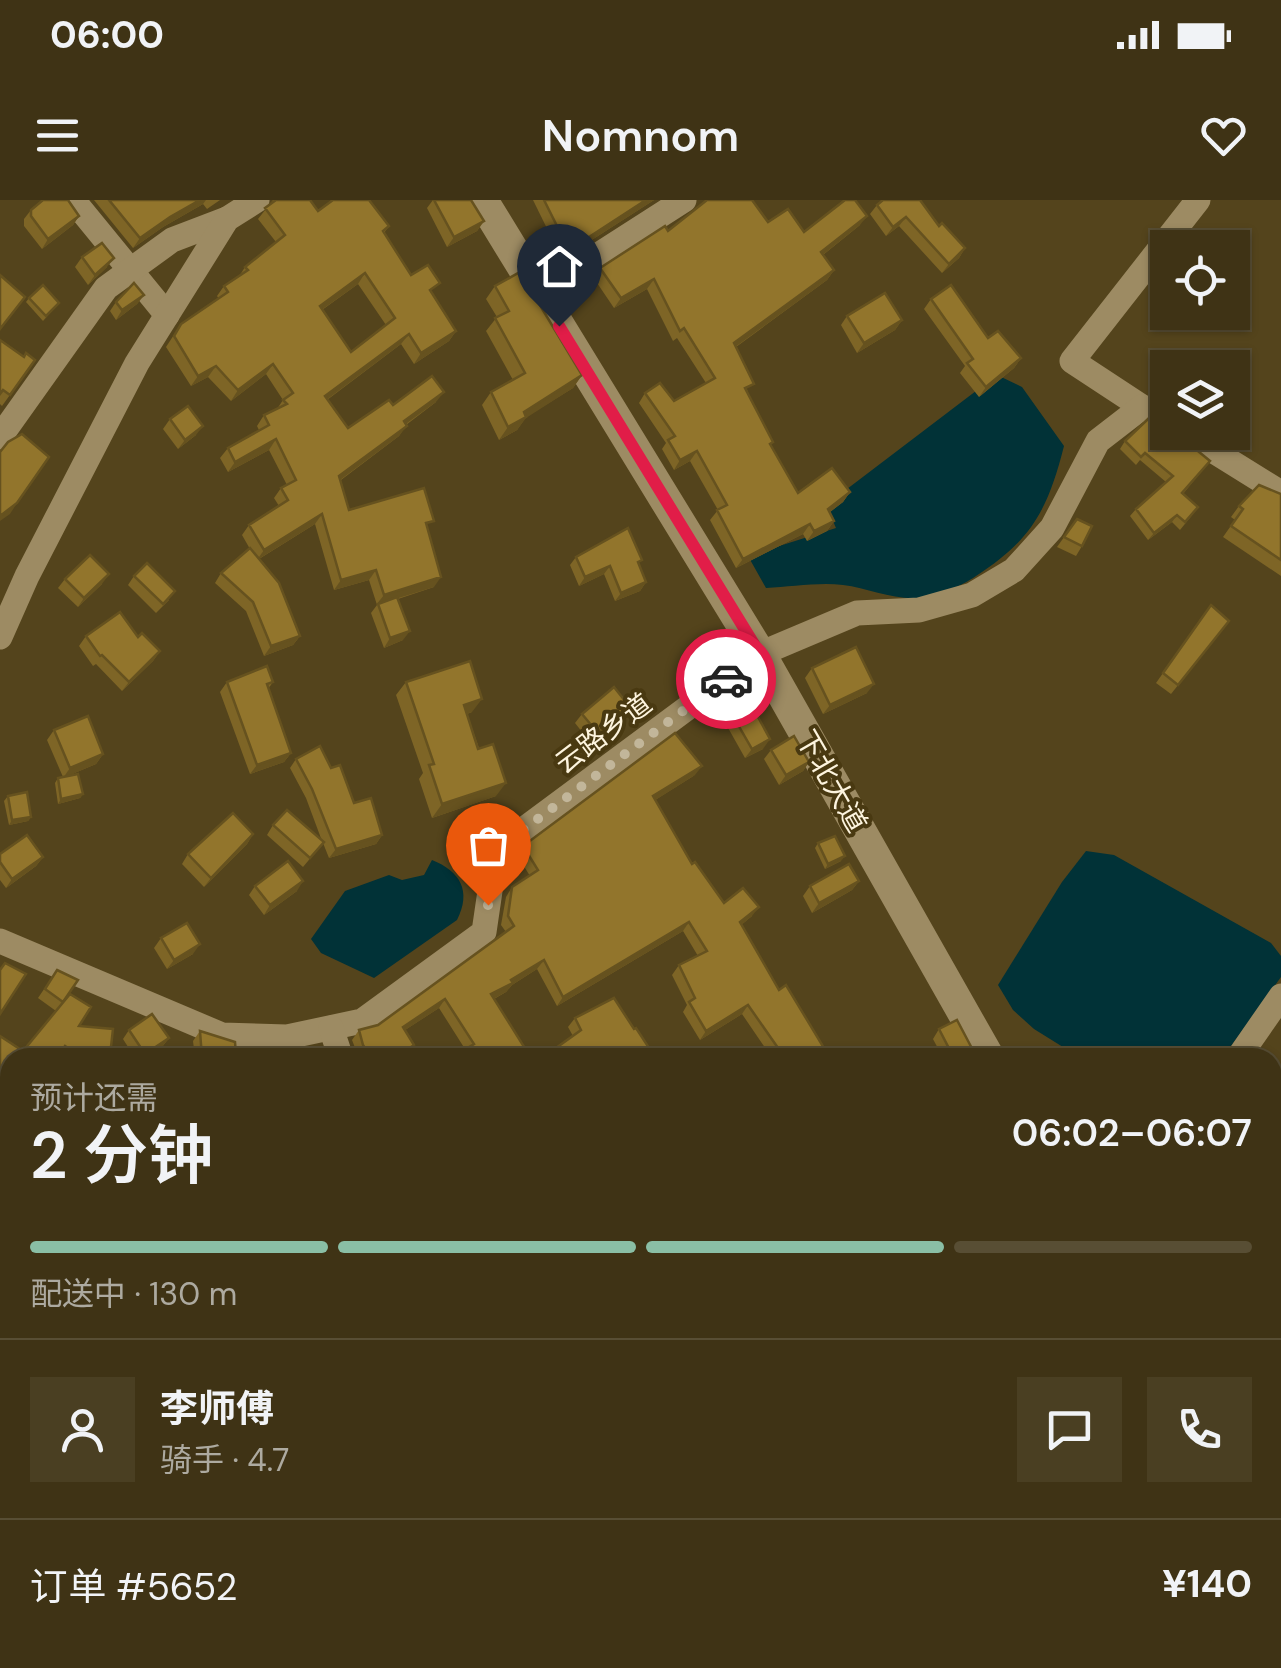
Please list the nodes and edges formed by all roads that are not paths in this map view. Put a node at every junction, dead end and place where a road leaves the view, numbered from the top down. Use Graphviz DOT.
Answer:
graph roads {
  1 [pos="73,200"];
  2 [pos="257,200"];
  3 [pos="482,200"];
  4 [pos="684,200"];
  5 [pos="1198,200"];
  6 [pos="226,219"];
  7 [pos="129,270"];
  8 [pos="539,294"];
  9 [pos="166,316"];
  10 [pos="1142,407"];
  11 [pos="1150,412"];
  12 [pos="0,437"];
  13 [pos="1212,450"];
  14 [pos="1281,493"];
  15 [pos="0,637"];
  16 [pos="760,654"];
  17 [pos="0,941"];
  18 [pos="1281,996"];
  19 [pos="330,1028"];
  20 [pos="337,1048"];
  21 [pos="984,1048"];
  22 [pos="1245,1048"];
  1 -- 7 [label="street"];
  2 -- 6 [label="street"];
  3 -- 8 [label="street, 下北大道"];
  4 -- 8 [label="street"];
  5 -- 10 [label="street"];
  6 -- 7 [label="street"];
  6 -- 9 [label="street"];
  7 -- 9 [label="street"];
  7 -- 12 [label="street"];
  8 -- 16 [label="street, 下北大道"];
  9 -- 15 [label="street"];
  10 -- 11 [label="street"];
  10 -- 16 [label="street, 云路乡道"];
  13 -- 14 [label="street"];
  16 -- 19 [label="street, 云路乡道"];
  16 -- 21 [label="street, 下北大道"];
  17 -- 19 [label="street, 云路乡道"];
  18 -- 22 [label="street"];
  19 -- 20 [label="street"];
}
